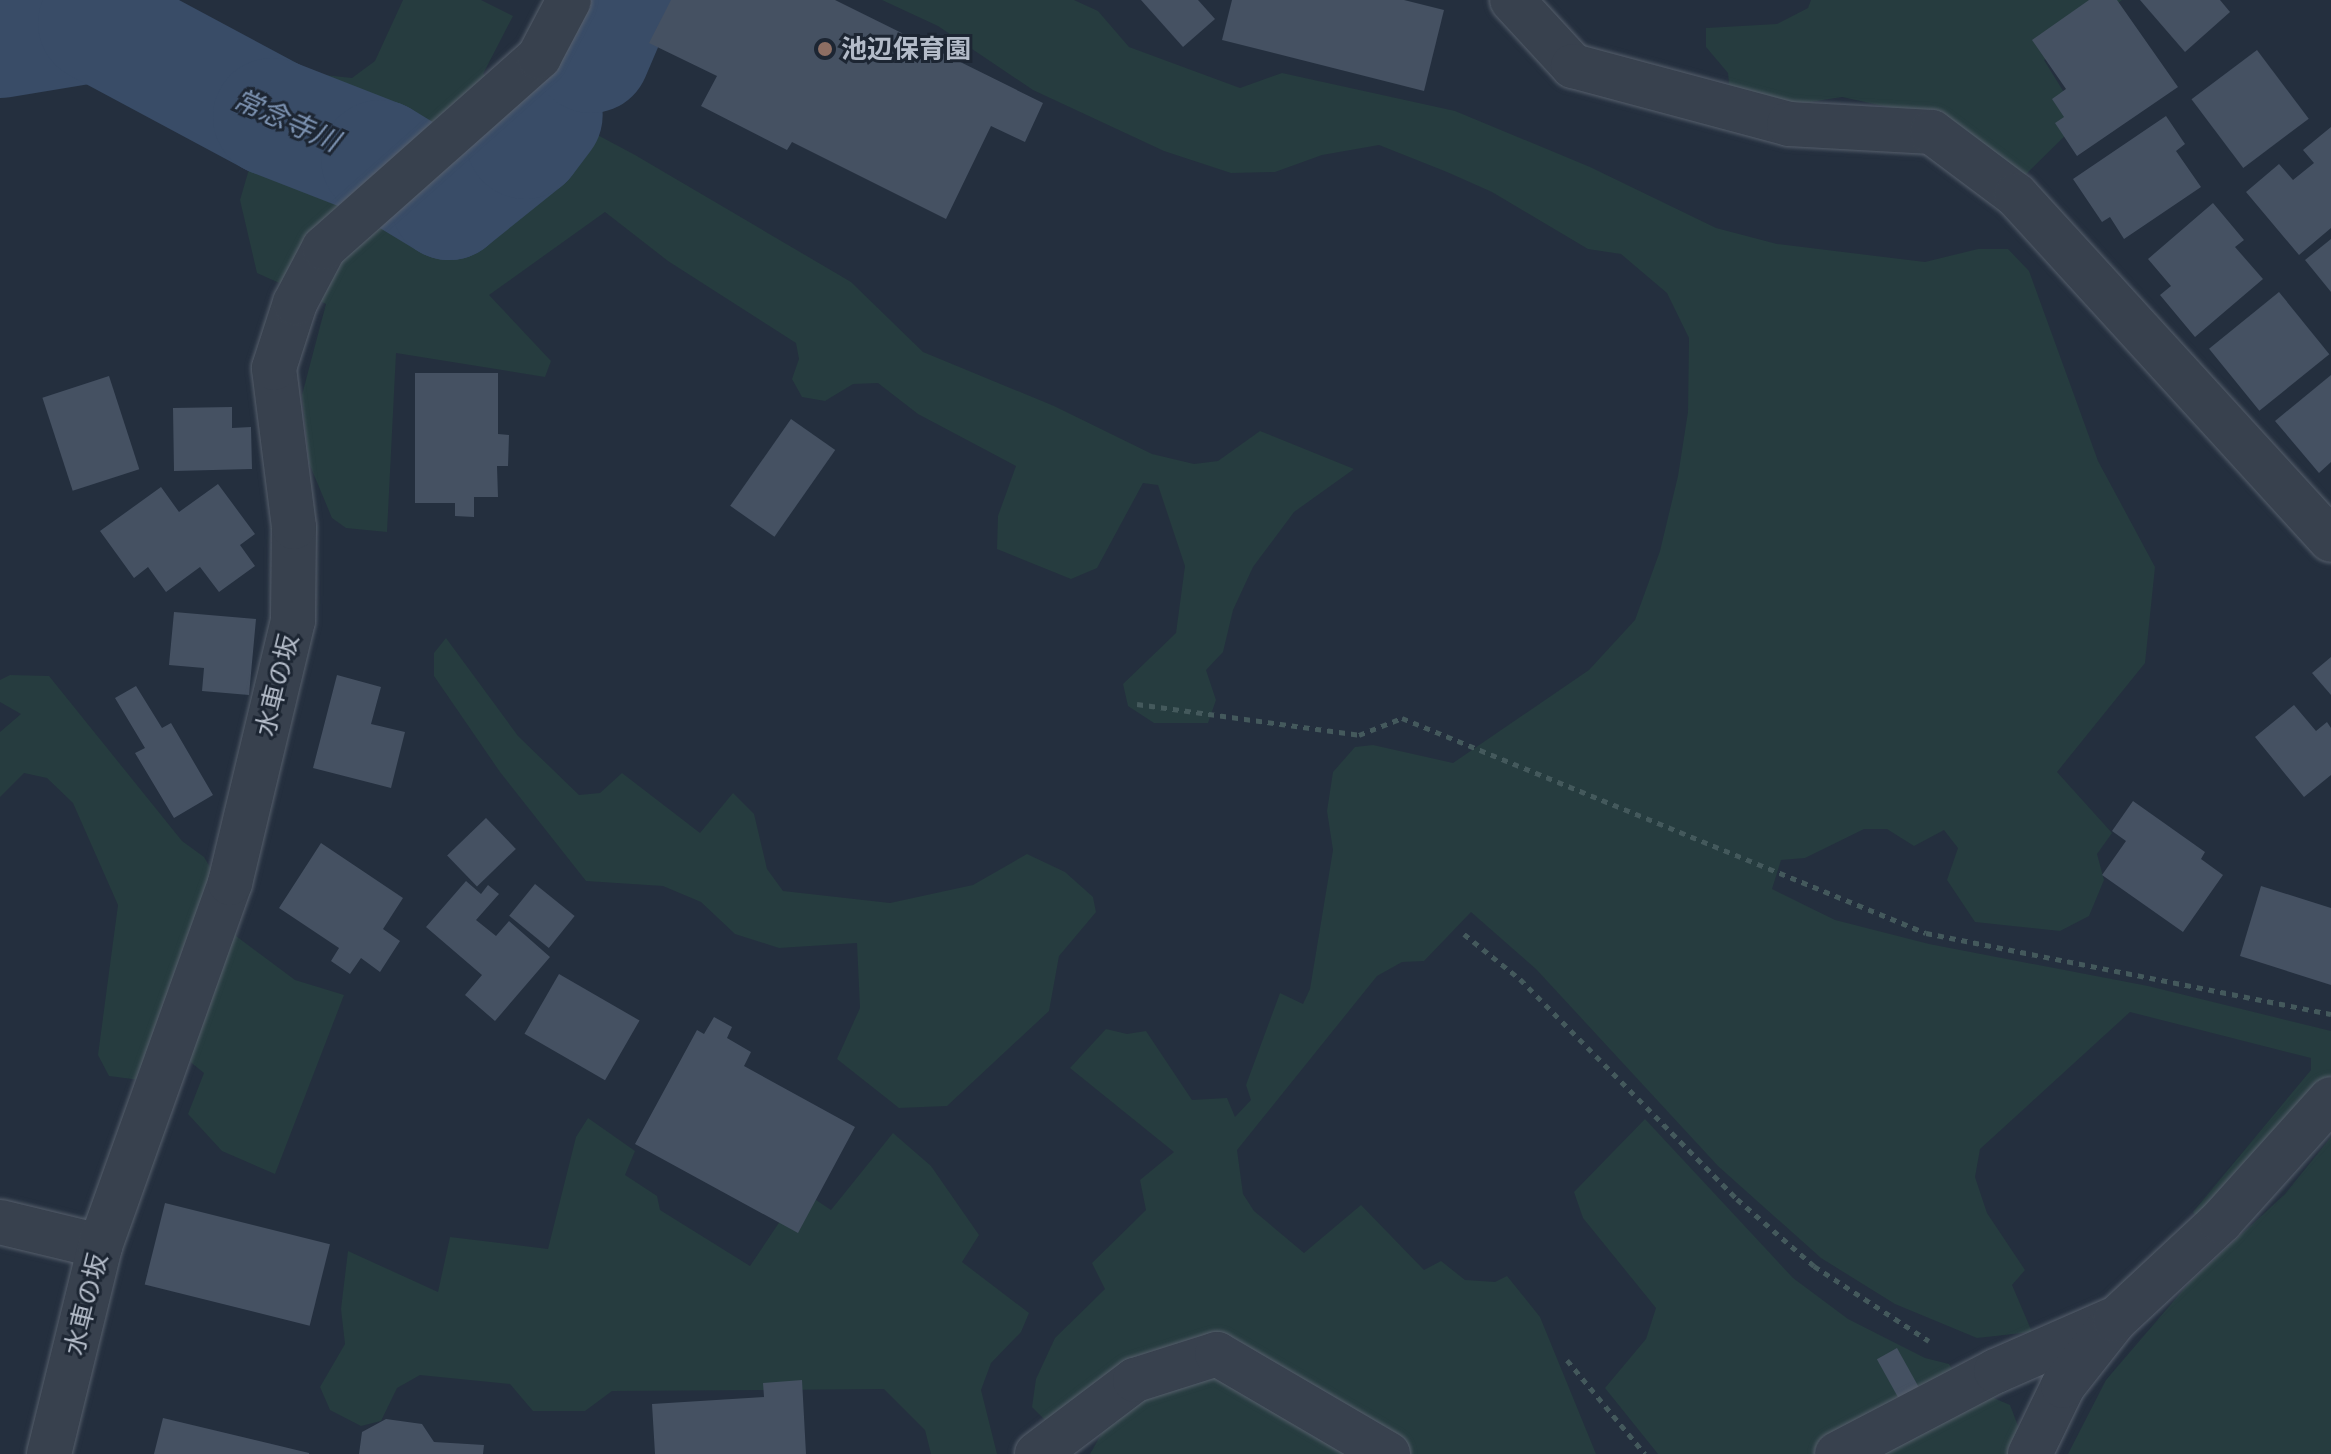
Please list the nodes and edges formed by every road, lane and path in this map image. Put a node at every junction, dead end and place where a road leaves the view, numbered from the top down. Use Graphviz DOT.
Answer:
graph roads {
  1 [pos="569,0"];
  2 [pos="1512,0"];
  3 [pos="2331,540"];
  4 [pos="1137,704"];
  5 [pos="1464,934"];
  6 [pos="2331,1014"];
  7 [pos="2331,1099"];
  8 [pos="0,1222"];
  9 [pos="100,1246"];
  10 [pos="2115,1320"];
  11 [pos="1567,1360"];
  12 [pos="1996,1371"];
  13 [pos="49,1454"];
  14 [pos="1037,1454"];
  15 [pos="1388,1454"];
  16 [pos="1645,1454"];
  17 [pos="1837,1454"];
  18 [pos="2030,1454"];
  1 -- 9 [label="street, 水車の坂"];
  2 -- 3 [label="street"];
  4 -- 6 [label="path"];
  5 -- 12 [label="path"];
  7 -- 10 [label="street"];
  8 -- 9 [label="street"];
  9 -- 13 [label="street, 水車の坂"];
  10 -- 12 [label="street"];
  10 -- 18 [label="street"];
  11 -- 16 [label="path"];
  12 -- 17 [label="street"];
  14 -- 15 [label="street"];
}
